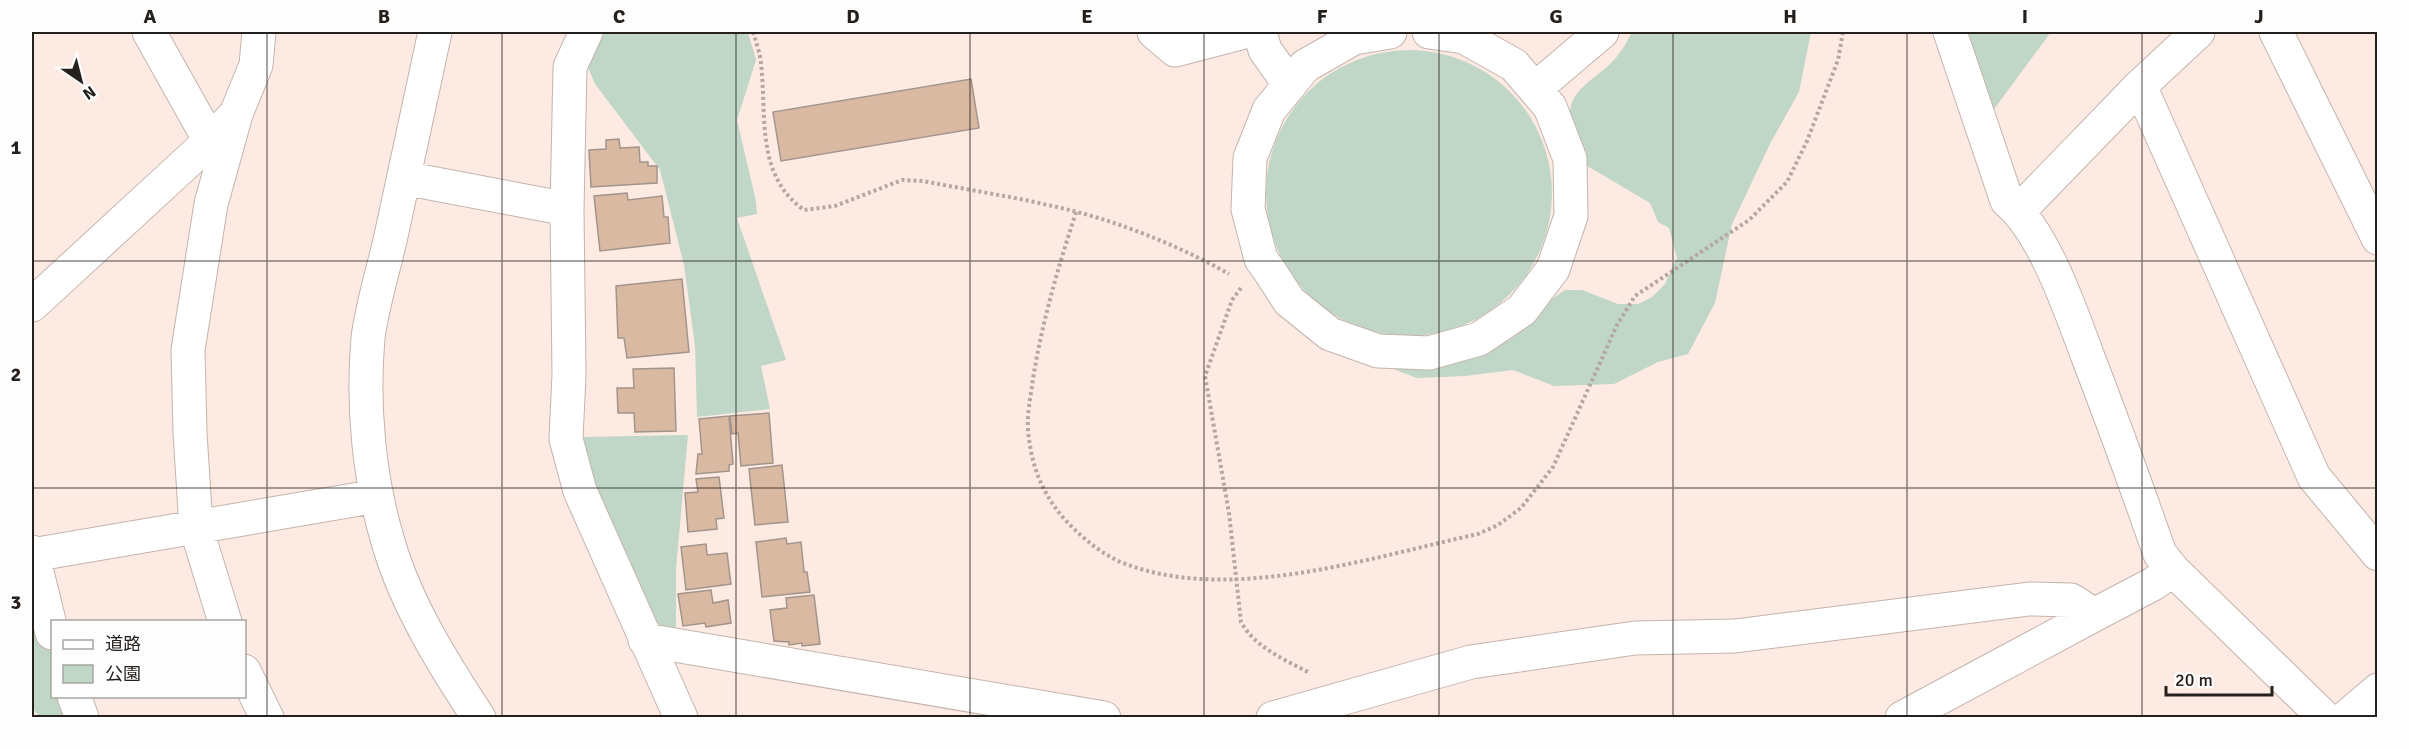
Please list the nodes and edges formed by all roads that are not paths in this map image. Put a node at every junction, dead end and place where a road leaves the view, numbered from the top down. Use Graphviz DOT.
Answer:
graph roads {
  1 [pos="149,32"];
  2 [pos="259,32"];
  3 [pos="435,32"];
  4 [pos="586,32"];
  5 [pos="1154,32"];
  6 [pos="1244,32"];
  7 [pos="1260,32"];
  8 [pos="1390,32"];
  9 [pos="1429,32"];
  10 [pos="1602,32"];
  11 [pos="1950,32"];
  12 [pos="2198,32"];
  13 [pos="2276,32"];
  14 [pos="1290,85"];
  15 [pos="2140,86"];
  16 [pos="1535,89"];
  17 [pos="236,114"];
  18 [pos="210,141"];
  19 [pos="404,178"];
  20 [pos="567,209"];
  21 [pos="2019,211"];
  22 [pos="2378,238"];
  23 [pos="32,305"];
  24 [pos="377,496"];
  25 [pos="196,527"];
  26 [pos="32,554"];
  27 [pos="2378,555"];
  28 [pos="2173,570"];
  29 [pos="2094,615"];
  30 [pos="225,620"];
  31 [pos="51,629"];
  32 [pos="645,640"];
  33 [pos="246,675"];
  34 [pos="2378,690"];
  35 [pos="75,698"];
  36 [pos="1355,707"];
  37 [pos="82,717"];
  38 [pos="267,717"];
  39 [pos="479,717"];
  40 [pos="681,717"];
  41 [pos="1104,717"];
  42 [pos="1273,717"];
  43 [pos="1902,717"];
  44 [pos="2325,717"];
  45 [pos="2345,717"];
  1 -- 18 [label="street"];
  2 -- 17 [label="street"];
  3 -- 19 [label="street"];
  4 -- 20 [label="street"];
  5 -- 6 [label="street"];
  7 -- 14 [label="street"];
  8 -- 14 [label="street"];
  9 -- 16 [label="street"];
  10 -- 16 [label="street"];
  11 -- 21 [label="street"];
  12 -- 15 [label="street"];
  13 -- 22 [label="street"];
  14 -- 16 [label="street"];
  15 -- 21 [label="street"];
  15 -- 27 [label="street"];
  17 -- 18 [label="street"];
  17 -- 25 [label="street"];
  18 -- 23 [label="street"];
  19 -- 20 [label="street"];
  19 -- 24 [label="street"];
  20 -- 32 [label="street"];
  21 -- 28 [label="street"];
  24 -- 25 [label="street"];
  24 -- 39 [label="street"];
  25 -- 26 [label="street"];
  25 -- 30 [label="street"];
  26 -- 31 [label="street"];
  28 -- 29 [label="street"];
  28 -- 44 [label="street"];
  29 -- 36 [label="street"];
  29 -- 43 [label="street"];
  32 -- 40 [label="street"];
  32 -- 41 [label="street"];
  33 -- 38 [label="street"];
  34 -- 45 [label="street"];
  35 -- 37 [label="street"];
  36 -- 42 [label="street"];
}
